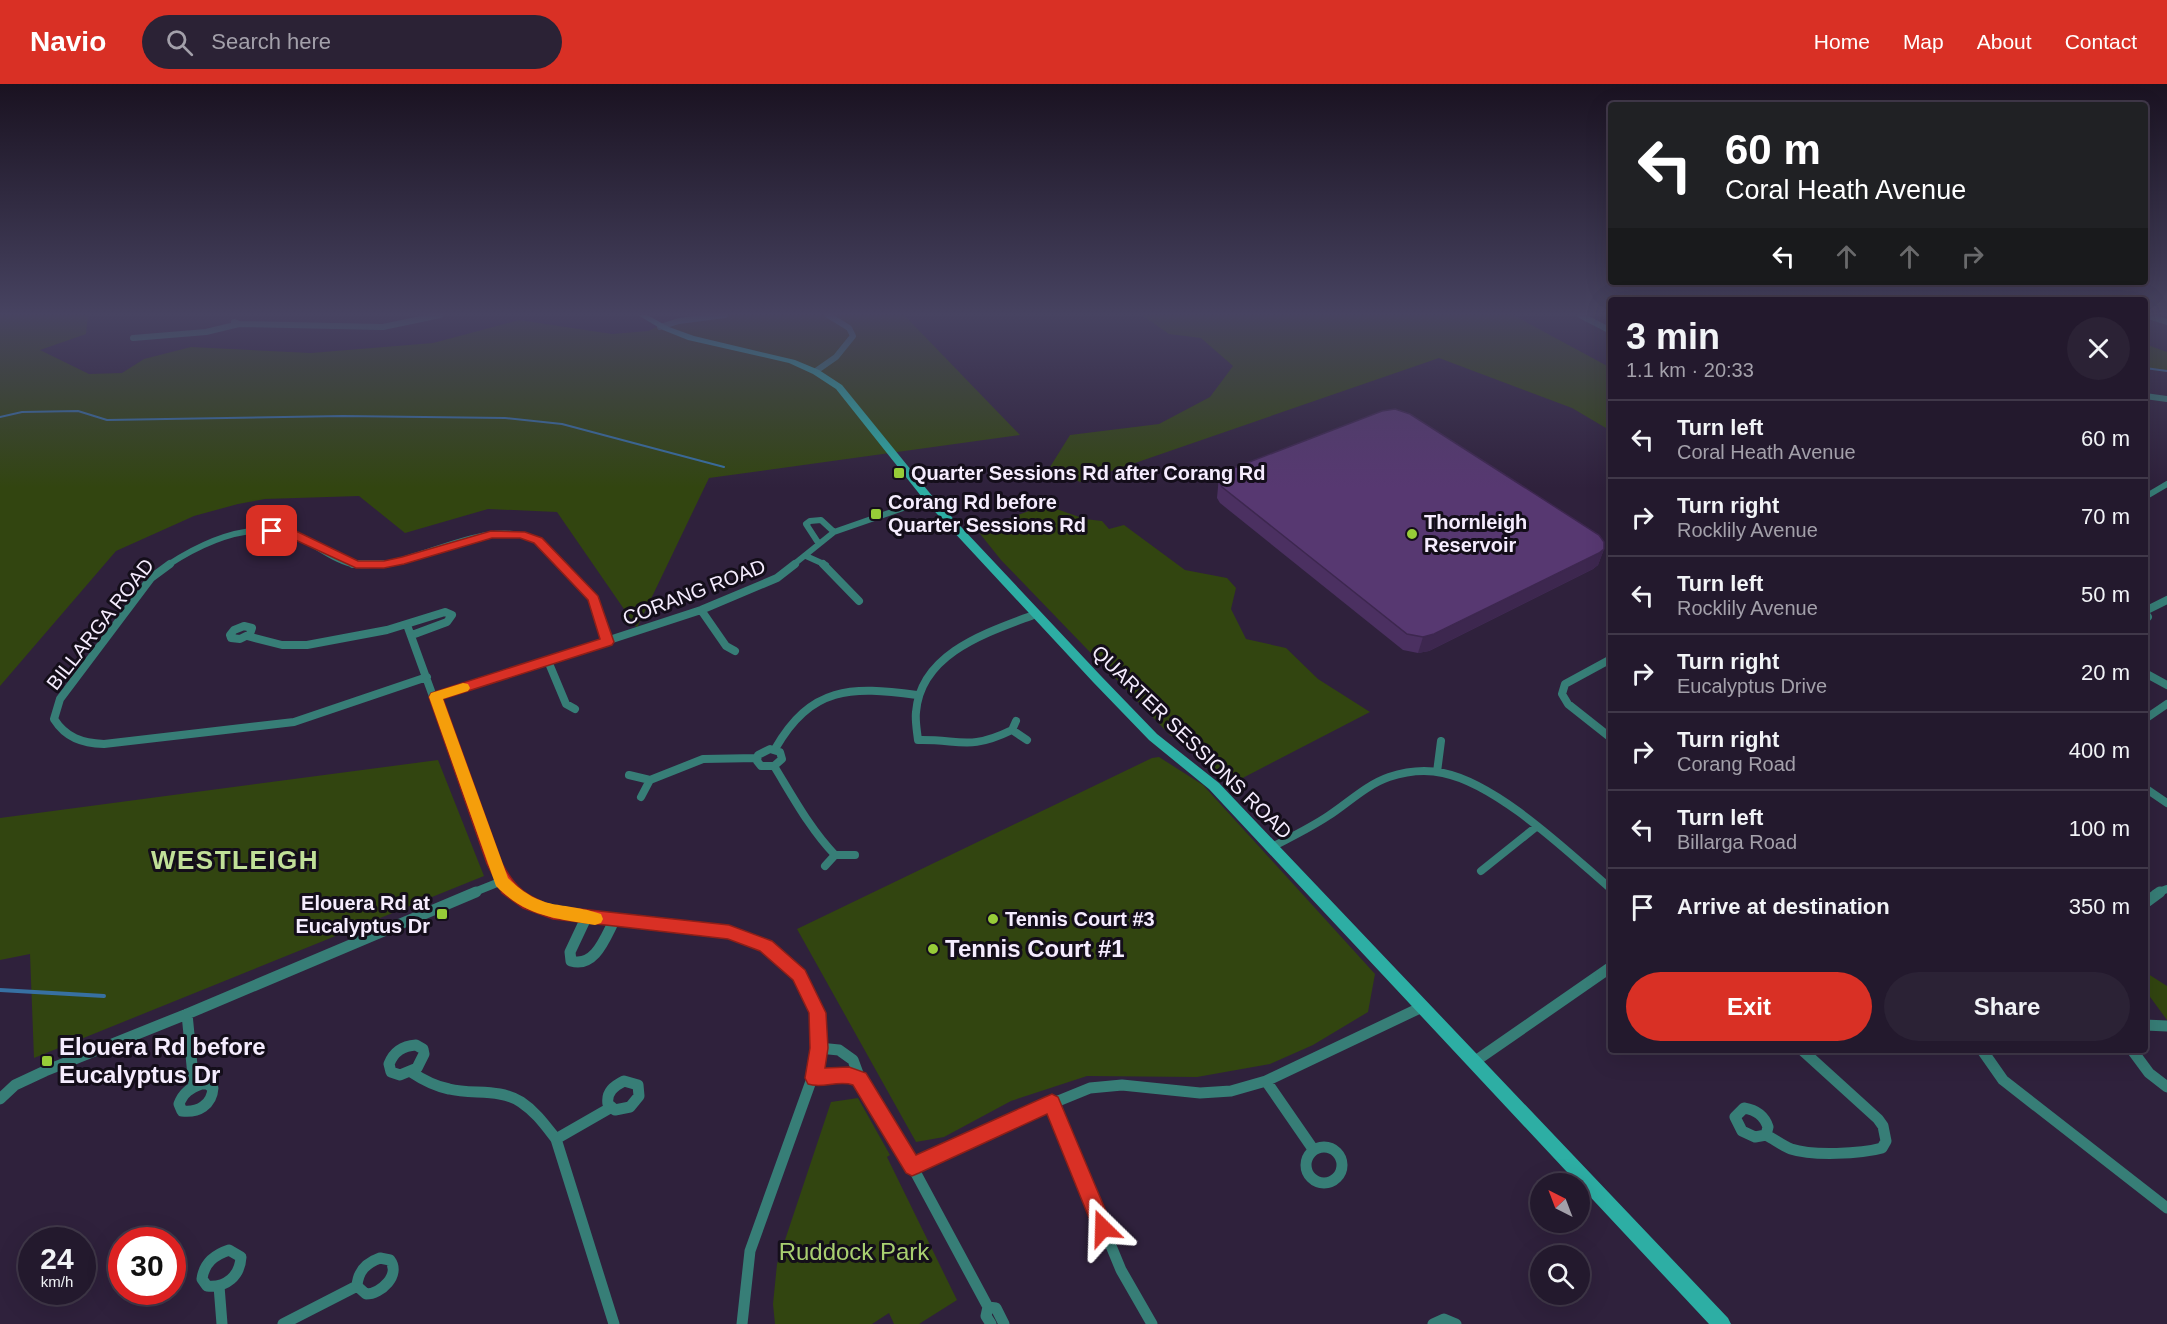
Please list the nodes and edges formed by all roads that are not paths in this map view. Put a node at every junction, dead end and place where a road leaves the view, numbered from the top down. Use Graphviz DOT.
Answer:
graph roads {
  1 [pos="818,373"];
  2 [pos="2148,396"];
  3 [pos="2167,399"];
  4 [pos="2167,484"];
  5 [pos="2148,495"];
  6 [pos="929,499"];
  7 [pos="834,532"];
  8 [pos="819,544"];
  9 [pos="806,556"];
  10 [pos="2167,600"];
  11 [pos="859,601"];
  12 [pos="701,610"];
  13 [pos="2148,610"];
  14 [pos="1036,614"];
  15 [pos="407,625"];
  16 [pos="412,635"];
  17 [pos="247,636"];
  18 [pos="607,642"];
  19 [pos="735,651"];
  20 [pos="548,661"];
  21 [pos="1608,661"];
  22 [pos="2148,675"];
  23 [pos="427,676"];
  24 [pos="2167,685"];
  25 [pos="918,695"];
  26 [pos="435,697"];
  27 [pos="2167,704"];
  28 [pos="575,709"];
  29 [pos="2148,717"];
  30 [pos="1016,721"];
  31 [pos="1012,730"];
  32 [pos="1608,736"];
  33 [pos="1027,740"];
  34 [pos="1442,741"];
  35 [pos="775,749"];
  36 [pos="757,758"];
  37 [pos="774,766"];
  38 [pos="1437,772"];
  39 [pos="629,775"];
  40 [pos="650,780"];
  41 [pos="2148,790"];
  42 [pos="640,797"];
  43 [pos="2167,803"];
  44 [pos="1536,827"];
  45 [pos="1272,847"];
  46 [pos="835,855"];
  47 [pos="855,855"];
  48 [pos="825,867"];
  49 [pos="1481,871"];
  50 [pos="502,881"];
  51 [pos="1608,887"];
  52 [pos="2167,889"];
  53 [pos="2148,900"];
  54 [pos="586,918"];
  55 [pos="614,921"];
  56 [pos="1608,969"];
  57 [pos="1422,1007"];
  58 [pos="187,1014"];
  59 [pos="2148,1025"];
  60 [pos="2167,1026"];
  61 [pos="819,1048"];
  62 [pos="1805,1053"];
  63 [pos="1984,1053"];
  64 [pos="2134,1053"];
  65 [pos="1474,1062"];
  66 [pos="411,1072"];
  67 [pos="814,1078"];
  68 [pos="860,1079"];
  69 [pos="1266,1081"];
  70 [pos="194,1086"];
  71 [pos="2167,1087"];
  72 [pos="0,1099"];
  73 [pos="1052,1103"];
  74 [pos="610,1108"];
  75 [pos="1766,1135"];
  76 [pos="556,1139"];
  77 [pos="1313,1149"];
  78 [pos="912,1166"];
  79 [pos="2167,1208"];
  80 [pos="219,1286"];
  81 [pos="357,1286"];
  82 [pos="988,1307"];
  83 [pos="222,1324"];
  84 [pos="283,1324"];
  85 [pos="614,1324"];
  86 [pos="742,1324"];
  87 [pos="990,1324"];
  88 [pos="1004,1324"];
  89 [pos="1152,1324"];
  90 [pos="1433,1324"];
  91 [pos="1455,1324"];
  92 [pos="1722,1324"];
  1 -- 6 [label="main road, QUARTER SESSIONS ROAD"];
  2 -- 3 [label="street"];
  4 -- 5 [label="street"];
  6 -- 7 [label="street, CORANG ROAD"];
  6 -- 14 [label="main road, QUARTER SESSIONS ROAD"];
  7 -- 8 [label="street, CORANG ROAD"];
  7 -- 8 [label="street"];
  8 -- 9 [label="street, CORANG ROAD"];
  9 -- 11 [label="street"];
  9 -- 12 [label="street, CORANG ROAD"];
  10 -- 13 [label="street"];
  12 -- 18 [label="street, CORANG ROAD"];
  12 -- 19 [label="street"];
  14 -- 25 [label="street"];
  14 -- 45 [label="main road, QUARTER SESSIONS ROAD"];
  15 -- 16 [label="street"];
  15 -- 16 [label="street"];
  15 -- 17 [label="street"];
  16 -- 23 [label="street"];
  18 -- 20 [label="street, CORANG ROAD"];
  18 -- 23 [label="street, BILLARGA ROAD"];
  20 -- 26 [label="street, CORANG ROAD"];
  20 -- 28 [label="street"];
  21 -- 32 [label="street"];
  22 -- 24 [label="street"];
  23 -- 26 [label="street"];
  25 -- 31 [label="street"];
  25 -- 35 [label="street"];
  26 -- 50 [label="street"];
  27 -- 29 [label="street"];
  30 -- 31 [label="street"];
  31 -- 33 [label="street"];
  34 -- 38 [label="street"];
  35 -- 36 [label="street"];
  35 -- 37 [label="street"];
  36 -- 37 [label="street"];
  36 -- 40 [label="street"];
  37 -- 46 [label="street"];
  38 -- 44 [label="street"];
  38 -- 45 [label="street"];
  39 -- 40 [label="street"];
  40 -- 42 [label="street"];
  41 -- 43 [label="street"];
  44 -- 49 [label="street"];
  44 -- 51 [label="street"];
  45 -- 57 [label="main road, QUARTER SESSIONS ROAD"];
  46 -- 47 [label="street"];
  46 -- 48 [label="street"];
  50 -- 54 [label="street"];
  50 -- 58 [label="street"];
  52 -- 53 [label="street"];
  54 -- 55 [label="street"];
  54 -- 55 [label="street"];
  55 -- 61 [label="street"];
  56 -- 65 [label="street"];
  57 -- 65 [label="main road, QUARTER SESSIONS ROAD"];
  57 -- 69 [label="street"];
  58 -- 70 [label="street"];
  58 -- 72 [label="street"];
  59 -- 60 [label="street"];
  61 -- 67 [label="street"];
  61 -- 68 [label="street"];
  62 -- 75 [label="street"];
  63 -- 79 [label="street"];
  64 -- 71 [label="street"];
  65 -- 92 [label="main road, QUARTER SESSIONS ROAD"];
  66 -- 76 [label="street"];
  67 -- 68 [label="street"];
  67 -- 86 [label="street"];
  68 -- 78 [label="street"];
  69 -- 73 [label="street"];
  69 -- 77 [label="street"];
  73 -- 78 [label="street"];
  73 -- 89 [label="street"];
  74 -- 76 [label="street"];
  76 -- 85 [label="street"];
  78 -- 82 [label="street"];
  80 -- 83 [label="street"];
  81 -- 84 [label="street"];
  82 -- 87 [label="street"];
  82 -- 88 [label="street"];
  90 -- 91 [label="street"];
}
